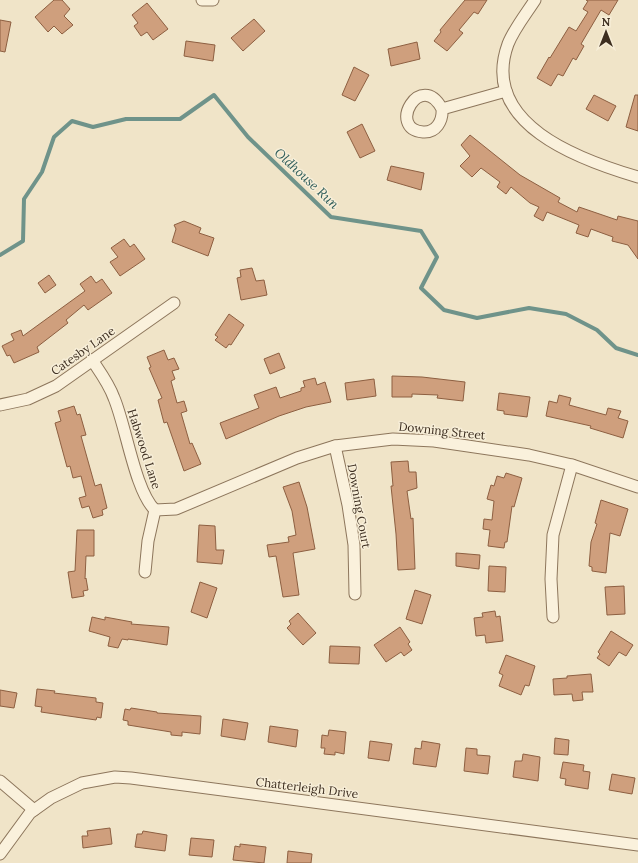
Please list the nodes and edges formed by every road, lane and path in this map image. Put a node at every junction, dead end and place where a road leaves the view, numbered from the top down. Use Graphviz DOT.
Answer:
graph roads {
  1 [pos="202,0"];
  2 [pos="213,0"];
  3 [pos="535,0"];
  4 [pos="506,91"];
  5 [pos="442,109"];
  6 [pos="638,177"];
  7 [pos="174,303"];
  8 [pos="92,360"];
  9 [pos="0,405"];
  10 [pos="335,446"];
  11 [pos="572,465"];
  12 [pos="638,487"];
  13 [pos="155,510"];
  14 [pos="145,572"];
  15 [pos="355,594"];
  16 [pos="553,617"];
  17 [pos="0,781"];
  18 [pos="34,810"];
  19 [pos="638,845"];
  20 [pos="0,854"];
  1 -- 2 [label="street"];
  3 -- 4 [label="street"];
  4 -- 5 [label="street"];
  4 -- 6 [label="street"];
  7 -- 8 [label="street, Catesby Lane"];
  8 -- 9 [label="street, Catesby Lane"];
  8 -- 13 [label="street, Habwood Lane"];
  10 -- 11 [label="street, Downing Street"];
  10 -- 13 [label="street, Downing Street"];
  10 -- 15 [label="street, Downing Court"];
  11 -- 12 [label="street, Downing Street"];
  11 -- 16 [label="street"];
  13 -- 14 [label="street"];
  17 -- 18 [label="street"];
  18 -- 19 [label="street, Chatterleigh Drive"];
  18 -- 20 [label="street, Chatterleigh Drive"];
}
